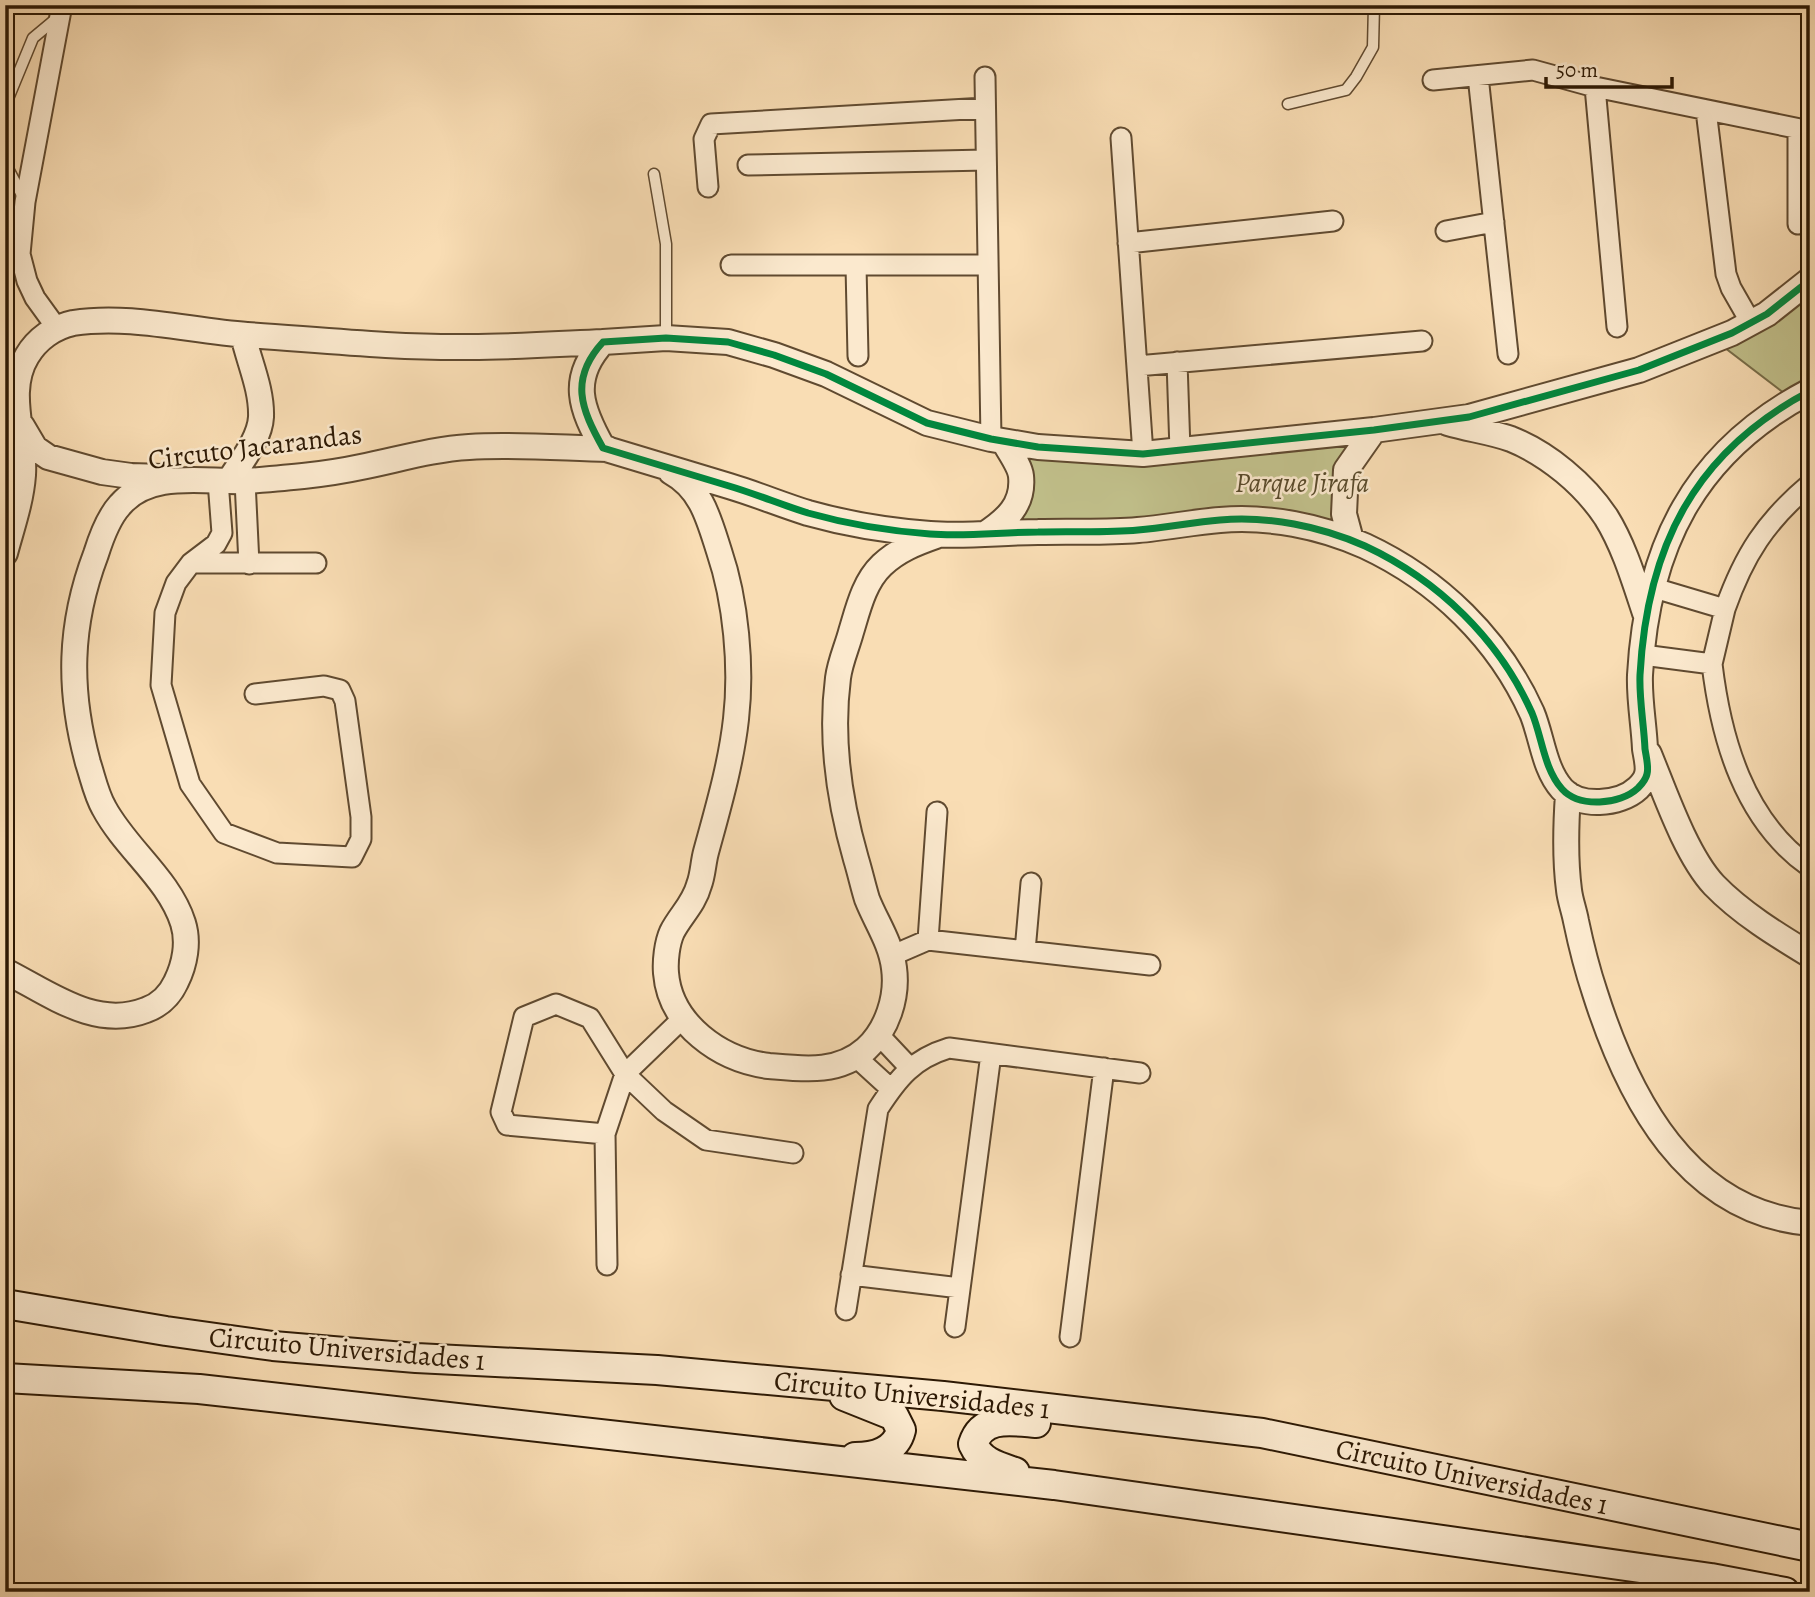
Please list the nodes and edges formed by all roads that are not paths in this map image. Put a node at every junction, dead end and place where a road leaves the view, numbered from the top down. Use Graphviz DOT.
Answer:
graph roads {
  1 [pos="1374,5"];
  2 [pos="61,11"];
  3 [pos="1478,76"];
  4 [pos="985,77"];
  5 [pos="1433,80"];
  6 [pos="1595,87"];
  7 [pos="1287,104"];
  8 [pos="985,108"];
  9 [pos="1706,110"];
  10 [pos="5,119"];
  11 [pos="1804,130"];
  12 [pos="1121,138"];
  13 [pos="986,160"];
  14 [pos="5,163"];
  15 [pos="748,164"];
  16 [pos="654,174"];
  17 [pos="708,187"];
  18 [pos="25,202"];
  19 [pos="1333,222"];
  20 [pos="1494,222"];
  21 [pos="1798,224"];
  22 [pos="1446,231"];
  23 [pos="1128,243"];
  24 [pos="731,265"];
  25 [pos="988,265"];
  26 [pos="856,266"];
  27 [pos="1810,280"];
  28 [pos="1751,323"];
  29 [pos="56,327"];
  30 [pos="1617,327"];
  31 [pos="243,335"];
  32 [pos="666,338"];
  33 [pos="1422,341"];
  34 [pos="603,342"];
  35 [pos="1508,354"];
  36 [pos="858,356"];
  37 [pos="1177,362"];
  38 [pos="1137,366"];
  39 [pos="1810,391"];
  40 [pos="18,419"];
  41 [pos="1438,421"];
  42 [pos="1374,430"];
  43 [pos="998,440"];
  44 [pos="608,450"];
  45 [pos="1180,450"];
  46 [pos="1143,454"];
  47 [pos="661,466"];
  48 [pos="182,480"];
  49 [pos="230,481"];
  50 [pos="1810,484"];
  51 [pos="943,534"];
  52 [pos="985,535"];
  53 [pos="1351,540"];
  54 [pos="5,553"];
  55 [pos="191,563"];
  56 [pos="316,563"];
  57 [pos="249,564"];
  58 [pos="1651,587"];
  59 [pos="1725,609"];
  60 [pos="1647,620"];
  61 [pos="1643,656"];
  62 [pos="1712,664"];
  63 [pos="255,694"];
  64 [pos="1645,745"];
  65 [pos="1568,794"];
  66 [pos="937,812"];
  67 [pos="1810,867"];
  68 [pos="1031,883"];
  69 [pos="928,940"];
  70 [pos="1025,951"];
  71 [pos="1810,955"];
  72 [pos="891,956"];
  73 [pos="1150,965"];
  74 [pos="5,971"];
  75 [pos="683,1018"];
  76 [pos="878,1034"];
  77 [pos="991,1054"];
  78 [pos="856,1057"];
  79 [pos="910,1068"];
  80 [pos="1104,1068"];
  81 [pos="1140,1073"];
  82 [pos="625,1074"];
  83 [pos="891,1089"];
  84 [pos="605,1134"];
  85 [pos="793,1153"];
  86 [pos="1810,1223"];
  87 [pos="607,1265"];
  88 [pos="852,1275"];
  89 [pos="960,1288"];
  90 [pos="5,1304"];
  91 [pos="846,1310"];
  92 [pos="955,1327"];
  93 [pos="1070,1337"];
  94 [pos="5,1378"];
  95 [pos="815,1384"];
  96 [pos="1262,1433"];
  97 [pos="807,1457"];
  98 [pos="1055,1485"];
  99 [pos="1810,1547"];
  100 [pos="1785,1592"];
  1 -- 7 [label="lane"];
  2 -- 10 [label="lane"];
  2 -- 18 [label="street"];
  3 -- 5 [label="street"];
  3 -- 6 [label="street"];
  3 -- 20 [label="street"];
  4 -- 8 [label="street"];
  6 -- 9 [label="street"];
  6 -- 30 [label="street"];
  8 -- 13 [label="street"];
  8 -- 17 [label="street"];
  9 -- 11 [label="street"];
  9 -- 28 [label="street"];
  11 -- 21 [label="street"];
  12 -- 23 [label="street"];
  13 -- 15 [label="street"];
  13 -- 25 [label="street"];
  14 -- 18 [label="lane"];
  16 -- 32 [label="lane"];
  18 -- 29 [label="street"];
  19 -- 23 [label="street"];
  20 -- 22 [label="street"];
  20 -- 35 [label="street"];
  23 -- 38 [label="street"];
  24 -- 26 [label="street"];
  25 -- 26 [label="street"];
  25 -- 43 [label="street"];
  26 -- 36 [label="street"];
  27 -- 28 [label="street"];
  28 -- 41 [label="street"];
  29 -- 31 [label="street"];
  29 -- 40 [label="street"];
  31 -- 34 [label="street"];
  31 -- 49 [label="street"];
  32 -- 34 [label="street"];
  32 -- 43 [label="street"];
  33 -- 37 [label="street"];
  34 -- 44 [label="street"];
  37 -- 38 [label="street"];
  37 -- 45 [label="street"];
  38 -- 46 [label="street"];
  39 -- 58 [label="street"];
  40 -- 48 [label="street"];
  40 -- 54 [label="street"];
  41 -- 42 [label="street"];
  41 -- 60 [label="street"];
  42 -- 45 [label="street"];
  42 -- 53 [label="street"];
  43 -- 46 [label="street"];
  43 -- 52 [label="street"];
  44 -- 47 [label="street, Circuto Jacarandas"];
  44 -- 49 [label="street, Circuto Jacarandas"];
  45 -- 46 [label="street"];
  47 -- 51 [label="street, Circuto Jacarandas"];
  47 -- 75 [label="street"];
  48 -- 49 [label="street, Circuto Jacarandas"];
  48 -- 74 [label="street, Circuto Jacarandas"];
  49 -- 55 [label="street"];
  49 -- 57 [label="street"];
  50 -- 59 [label="street"];
  51 -- 52 [label="street"];
  51 -- 72 [label="street"];
  52 -- 53 [label="street"];
  53 -- 65 [label="street"];
  55 -- 57 [label="street"];
  55 -- 63 [label="street"];
  56 -- 57 [label="street"];
  58 -- 59 [label="street"];
  58 -- 60 [label="street"];
  59 -- 62 [label="street"];
  60 -- 61 [label="street"];
  61 -- 62 [label="street"];
  61 -- 64 [label="street"];
  62 -- 67 [label="street"];
  64 -- 65 [label="street"];
  64 -- 71 [label="street"];
  65 -- 86 [label="street"];
  66 -- 69 [label="street"];
  68 -- 70 [label="street"];
  69 -- 70 [label="street"];
  69 -- 72 [label="street"];
  70 -- 73 [label="street"];
  72 -- 76 [label="street"];
  75 -- 78 [label="street"];
  75 -- 82 [label="street"];
  76 -- 78 [label="street"];
  76 -- 79 [label="street"];
  77 -- 79 [label="street"];
  77 -- 80 [label="street"];
  77 -- 89 [label="street"];
  78 -- 83 [label="street"];
  79 -- 83 [label="street"];
  80 -- 81 [label="street"];
  80 -- 93 [label="street"];
  82 -- 84 [label="street"];
  82 -- 84 [label="street"];
  82 -- 85 [label="street"];
  83 -- 88 [label="street"];
  84 -- 87 [label="street"];
  88 -- 89 [label="street"];
  88 -- 91 [label="street"];
  89 -- 92 [label="street"];
  90 -- 95 [label="main road, Circuito Universidades 1"];
  94 -- 97 [label="main road, Circuito Universidades 1"];
  95 -- 96 [label="main road, Circuito Universidades 1"];
  95 -- 97 [label="main road"];
  96 -- 98 [label="main road"];
  96 -- 99 [label="main road, Circuito Universidades 1"];
  97 -- 98 [label="main road, Circuito Universidades 1"];
  98 -- 100 [label="main road, Circuito Universidades 1"];
}
